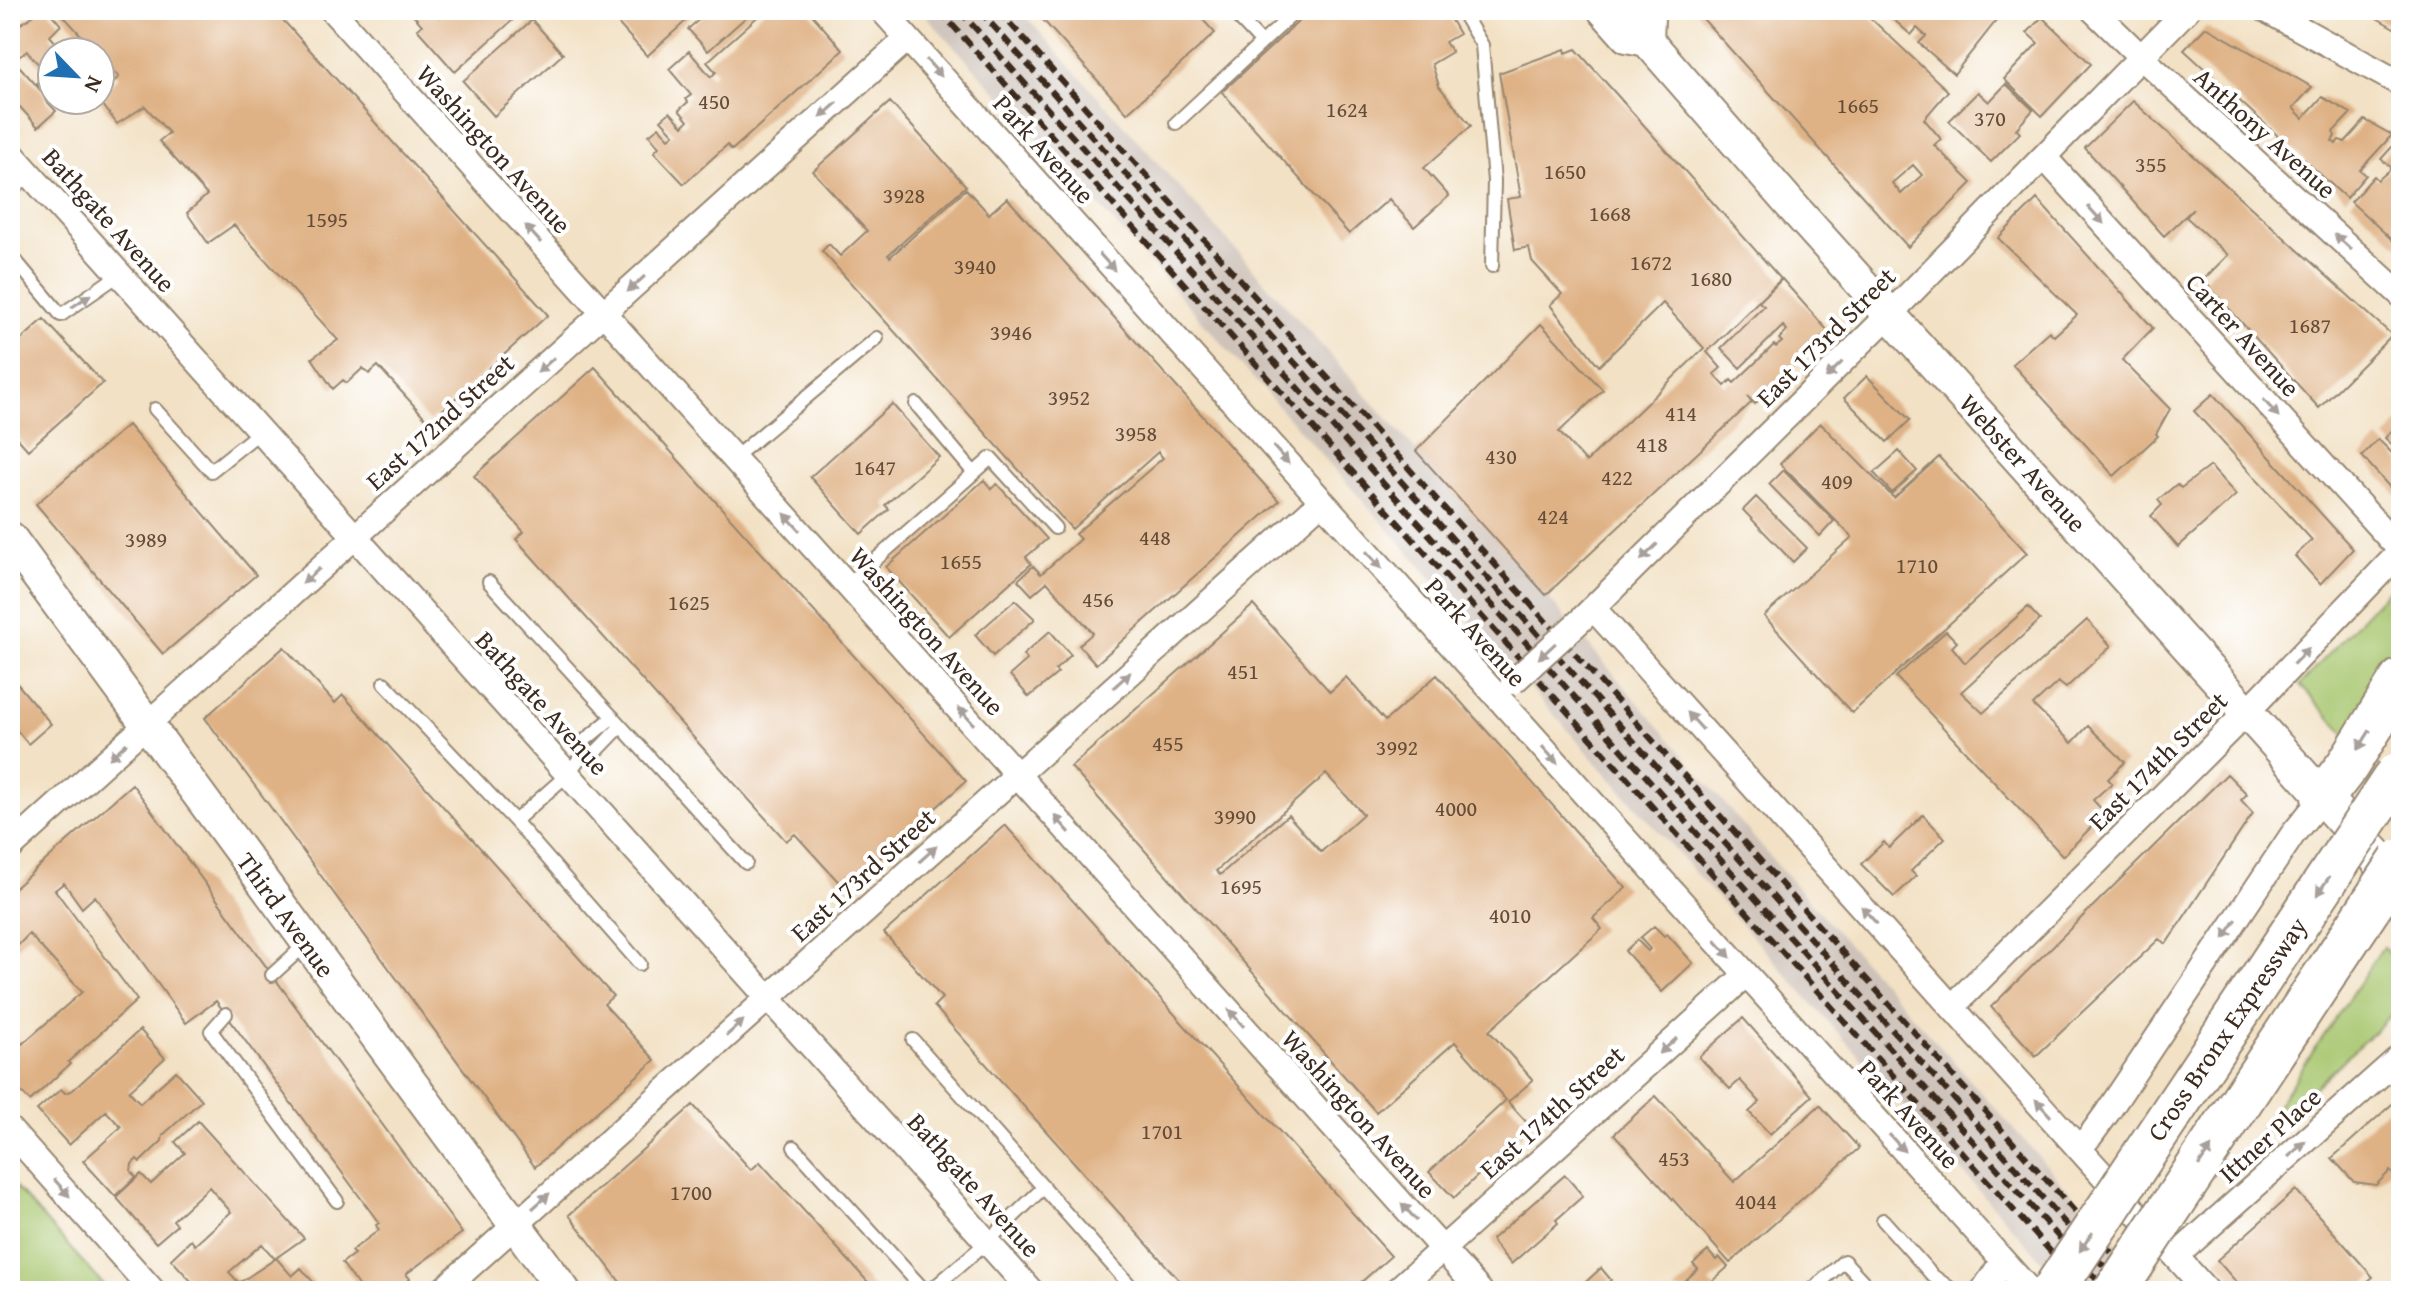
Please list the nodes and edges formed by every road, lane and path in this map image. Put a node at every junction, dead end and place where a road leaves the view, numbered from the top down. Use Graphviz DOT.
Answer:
graph roads {
  1 [pos="332,10"];
  2 [pos="882,10"];
  3 [pos="1231,10"];
  4 [pos="1297,10"];
  5 [pos="1461,10"];
  6 [pos="1604,10"];
  7 [pos="2093,10"];
  8 [pos="2187,10"];
  9 [pos="2266,10"];
  10 [pos="1644,25"];
  11 [pos="907,39"];
  12 [pos="1262,43"];
  13 [pos="2141,57"];
  14 [pos="2401,84"];
  15 [pos="1176,123"];
  16 [pos="10,152"];
  17 [pos="2044,157"];
  18 [pos="31,175"];
  19 [pos="10,190"];
  20 [pos="10,254"];
  21 [pos="1492,266"];
  22 [pos="120,274"];
  23 [pos="2401,295"];
  24 [pos="604,313"];
  25 [pos="1889,315"];
  26 [pos="877,338"];
  27 [pos="916,404"];
  28 [pos="155,409"];
  29 [pos="261,431"];
  30 [pos="734,458"];
  31 [pos="974,473"];
  32 [pos="1322,501"];
  33 [pos="1055,528"];
  34 [pos="355,536"];
  35 [pos="10,538"];
  36 [pos="2401,551"];
  37 [pos="489,582"];
  38 [pos="847,585"];
  39 [pos="1587,614"];
  40 [pos="2401,680"];
  41 [pos="384,683"];
  42 [pos="1506,690"];
  43 [pos="2247,712"];
  44 [pos="617,722"];
  45 [pos="147,725"];
  46 [pos="575,765"];
  47 [pos="2399,771"];
  48 [pos="1018,774"];
  49 [pos="2323,797"];
  50 [pos="515,821"];
  51 [pos="10,848"];
  52 [pos="2401,860"];
  53 [pos="746,863"];
  54 [pos="2401,884"];
  55 [pos="307,943"];
  56 [pos="640,964"];
  57 [pos="272,975"];
  58 [pos="1746,975"];
  59 [pos="768,998"];
  60 [pos="1952,1007"];
  61 [pos="226,1014"];
  62 [pos="913,1040"];
  63 [pos="2401,1056"];
  64 [pos="10,1130"];
  65 [pos="794,1147"];
  66 [pos="2079,1148"];
  67 [pos="1044,1187"];
  68 [pos="337,1201"];
  69 [pos="1883,1220"];
  70 [pos="514,1226"];
  71 [pos="987,1242"];
  72 [pos="1442,1249"];
  73 [pos="2176,1256"];
  74 [pos="2003,1261"];
  75 [pos="153,1291"];
  76 [pos="442,1291"];
  77 [pos="564,1291"];
  78 [pos="928,1291"];
  79 [pos="1031,1291"];
  80 [pos="1135,1291"];
  81 [pos="1396,1291"];
  82 [pos="1480,1291"];
  83 [pos="1811,1291"];
  84 [pos="1872,1291"];
  85 [pos="1954,1291"];
  86 [pos="1983,1291"];
  87 [pos="2030,1291"];
  88 [pos="2053,1291"];
  89 [pos="2115,1291"];
  90 [pos="2207,1291"];
  24 -- 1 [label="street, Washington Avenue, one-way"];
  2 -- 11 [label="street, Park Avenue"];
  3 -- 12 [label="lane"];
  4 -- 12 [label="lane"];
  5 -- 21 [label="lane"];
  6 -- 10 [label="main road, Webster Avenue"];
  7 -- 13 [label="street, Anthony Avenue"];
  8 -- 13 [label="street, East 173rd Street"];
  9 -- 14 [label="street"];
  10 -- 25 [label="main road, Webster Avenue"];
  11 -- 24 [label="street, East 172nd Street, one-way"];
  11 -- 32 [label="street, Park Avenue, one-way"];
  12 -- 15 [label="lane"];
  13 -- 17 [label="street, East 173rd Street"];
  23 -- 13 [label="street, Anthony Avenue, one-way"];
  16 -- 18 [label="street, Bathgate Avenue"];
  17 -- 25 [label="street, East 173rd Street"];
  17 -- 36 [label="street, Carter Avenue, one-way"];
  18 -- 19 [label="lane"];
  18 -- 22 [label="street, Bathgate Avenue"];
  20 -- 22 [label="lane, one-way"];
  22 -- 29 [label="street, Bathgate Avenue"];
  24 -- 30 [label="street, Washington Avenue"];
  24 -- 34 [label="street, East 172nd Street, one-way"];
  25 -- 39 [label="street, East 173rd Street, one-way"];
  25 -- 43 [label="main road, Webster Avenue"];
  26 -- 30 [label="lane"];
  27 -- 31 [label="lane"];
  28 -- 29 [label="lane"];
  29 -- 34 [label="street, Bathgate Avenue"];
  38 -- 30 [label="street, Washington Avenue, one-way"];
  31 -- 33 [label="lane"];
  31 -- 38 [label="lane"];
  32 -- 42 [label="street, Park Avenue, one-way"];
  48 -- 32 [label="street, East 173rd Street, one-way"];
  34 -- 45 [label="street, East 172nd Street, one-way"];
  34 -- 46 [label="street, Bathgate Avenue"];
  35 -- 45 [label="main road, Third Avenue"];
  43 -- 36 [label="street, East 174th Street, one-way"];
  37 -- 44 [label="lane"];
  48 -- 38 [label="street, Washington Avenue, one-way"];
  39 -- 42 [label="street, East 173rd Street, one-way, bridge"];
  60 -- 39 [label="street, one-way"];
  40 -- 49 [label="highway, one-way"];
  41 -- 50 [label="lane"];
  42 -- 58 [label="street, Park Avenue, one-way"];
  43 -- 49 [label="main road, Webster Avenue"];
  43 -- 60 [label="street, East 174th Street"];
  44 -- 46 [label="lane"];
  44 -- 53 [label="lane"];
  45 -- 51 [label="street, East 172nd Street, one-way"];
  45 -- 55 [label="main road, Third Avenue"];
  46 -- 50 [label="lane"];
  46 -- 59 [label="street, Bathgate Avenue"];
  47 -- 88 [label="highway, Cross Bronx Expressway, one-way, bridge"];
  59 -- 48 [label="street, East 173rd Street, one-way"];
  72 -- 48 [label="street, Washington Avenue, one-way"];
  49 -- 54 [label="main road, Webster Avenue"];
  49 -- 66 [label="street, one-way"];
  50 -- 56 [label="lane"];
  89 -- 52 [label="highway, Cross Bronx Expressway, one-way, bridge"];
  55 -- 57 [label="lane"];
  55 -- 70 [label="main road, Third Avenue"];
  58 -- 72 [label="street, East 174th Street, one-way"];
  58 -- 74 [label="street, Park Avenue, one-way"];
  70 -- 59 [label="street, East 173rd Street, one-way"];
  59 -- 71 [label="street, Bathgate Avenue"];
  66 -- 60 [label="street, one-way"];
  61 -- 68 [label="lane"];
  62 -- 67 [label="lane"];
  73 -- 63 [label="street, Ittner Place, one-way"];
  64 -- 75 [label="street, one-way"];
  65 -- 78 [label="lane"];
  66 -- 73 [label="street"];
  67 -- 71 [label="lane"];
  67 -- 80 [label="lane"];
  69 -- 85 [label="lane"];
  70 -- 76 [label="street, East 173rd Street"];
  70 -- 77 [label="main road, Third Avenue"];
  71 -- 78 [label="lane"];
  71 -- 79 [label="street, Bathgate Avenue"];
  72 -- 81 [label="street, East 174th Street"];
  72 -- 82 [label="street, Washington Avenue"];
  73 -- 90 [label="street"];
  74 -- 86 [label="street"];
  74 -- 87 [label="street, Park Avenue"];
  83 -- 84 [label="lane"];
}
